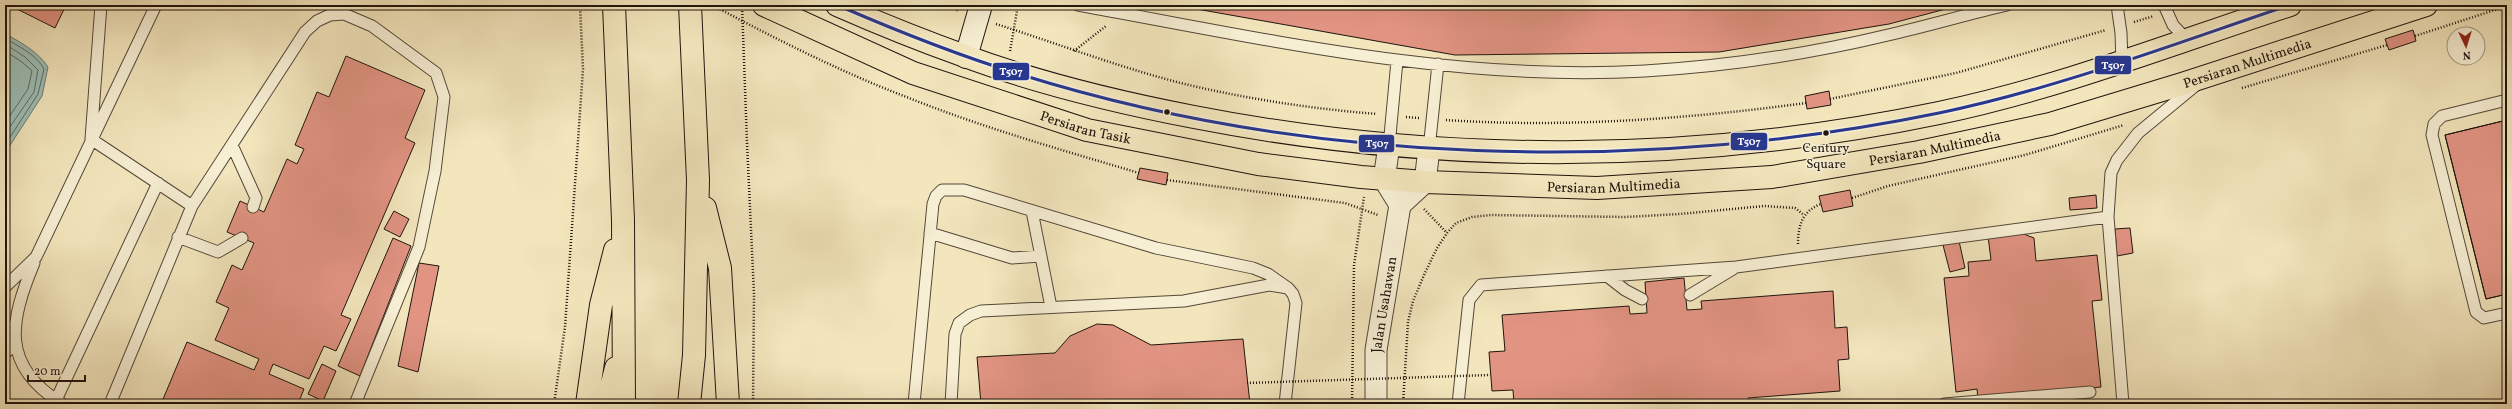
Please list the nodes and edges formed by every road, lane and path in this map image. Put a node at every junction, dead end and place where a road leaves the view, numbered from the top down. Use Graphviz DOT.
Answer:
graph roads {
  1 [pos="101,5"];
  2 [pos="156,5"];
  3 [pos="580,5"];
  4 [pos="614,5"];
  5 [pos="690,5"];
  6 [pos="742,5"];
  7 [pos="764,5"];
  8 [pos="837,5"];
  9 [pos="1018,5"];
  10 [pos="1078,5"];
  11 [pos="2008,5"];
  12 [pos="2117,5"];
  13 [pos="2164,5"];
  14 [pos="2290,5"];
  15 [pos="2426,5"];
  16 [pos="2507,6"];
  17 [pos="979,12"];
  18 [pos="1122,13"];
  19 [pos="2120,26"];
  20 [pos="1013,30"];
  21 [pos="2414,36"];
  22 [pos="2186,39"];
  23 [pos="2387,45"];
  24 [pos="1073,52"];
  25 [pos="966,57"];
  26 [pos="1397,60"];
  27 [pos="1438,64"];
  28 [pos="2122,64"];
  29 [pos="1007,69"];
  30 [pos="2206,76"];
  31 [pos="2238,89"];
  32 [pos="1830,99"];
  33 [pos="2507,100"];
  34 [pos="1806,103"];
  35 [pos="1391,115"];
  36 [pos="1433,119"];
  37 [pos="2129,124"];
  38 [pos="91,139"];
  39 [pos="232,144"];
  40 [pos="1389,146"];
  41 [pos="1429,149"];
  42 [pos="1384,179"];
  43 [pos="698,180"];
  44 [pos="1167,180"];
  45 [pos="158,183"];
  46 [pos="1412,194"];
  47 [pos="1852,198"];
  48 [pos="1821,204"];
  49 [pos="192,206"];
  50 [pos="253,208"];
  51 [pos="1032,211"];
  52 [pos="1804,215"];
  53 [pos="2108,217"];
  54 [pos="622,220"];
  55 [pos="930,233"];
  56 [pos="1447,233"];
  57 [pos="178,237"];
  58 [pos="242,238"];
  59 [pos="1041,256"];
  60 [pos="36,257"];
  61 [pos="1798,259"];
  62 [pos="1736,267"];
  63 [pos="1606,276"];
  64 [pos="5,287"];
  65 [pos="1283,287"];
  66 [pos="1690,295"];
  67 [pos="1642,299"];
  68 [pos="1051,307"];
  69 [pos="2507,313"];
  70 [pos="5,323"];
  71 [pos="14,338"];
  72 [pos="624,339"];
  73 [pos="5,353"];
  74 [pos="694,355"];
  75 [pos="1490,375"];
  76 [pos="1247,383"];
  77 [pos="2090,392"];
  78 [pos="59,402"];
  79 [pos="110,404"];
  80 [pos="355,404"];
  81 [pos="554,404"];
  82 [pos="587,404"];
  83 [pos="607,404"];
  84 [pos="624,404"];
  85 [pos="689,404"];
  86 [pos="703,404"];
  87 [pos="728,404"];
  88 [pos="753,404"];
  89 [pos="914,404"];
  90 [pos="951,404"];
  91 [pos="1285,404"];
  92 [pos="1352,404"];
  93 [pos="1376,404"];
  94 [pos="1403,404"];
  95 [pos="1458,404"];
  96 [pos="1945,404"];
  97 [pos="2123,404"];
  1 -- 38 [label="lane"];
  2 -- 38 [label="lane"];
  3 -- 81 [label="path"];
  4 -- 54 [label="main road"];
  5 -- 43 [label="main road"];
  6 -- 88 [label="path, bridge"];
  7 -- 42 [label="main road, Persiaran Tasik"];
  8 -- 25 [label="main road"];
  9 -- 20 [label="path"];
  10 -- 18 [label="lane"];
  11 -- 27 [label="lane"];
  12 -- 19 [label="lane"];
  13 -- 22 [label="lane"];
  14 -- 22 [label="main road"];
  15 -- 30 [label="main road, Persiaran Multimedia"];
  16 -- 21 [label="path"];
  17 -- 20 [label="path"];
  17 -- 25 [label="street"];
  18 -- 24 [label="path"];
  18 -- 26 [label="lane"];
  19 -- 28 [label="lane"];
  19 -- 32 [label="path"];
  20 -- 24 [label="path"];
  20 -- 29 [label="path"];
  22 -- 28 [label="main road"];
  23 -- 31 [label="path"];
  24 -- 35 [label="path"];
  25 -- 29 [label="main road"];
  26 -- 27 [label="lane"];
  26 -- 35 [label="lane"];
  27 -- 36 [label="lane"];
  28 -- 41 [label="main road"];
  29 -- 40 [label="main road"];
  30 -- 46 [label="main road, Persiaran Multimedia"];
  30 -- 53 [label="lane"];
  33 -- 69 [label="lane"];
  34 -- 36 [label="path"];
  35 -- 36 [label="path"];
  35 -- 40 [label="lane"];
  36 -- 41 [label="lane"];
  37 -- 47 [label="path"];
  38 -- 45 [label="lane"];
  38 -- 60 [label="lane"];
  39 -- 49 [label="lane"];
  39 -- 50 [label="lane"];
  39 -- 80 [label="lane"];
  40 -- 41 [label="main road"];
  40 -- 42 [label="street"];
  41 -- 46 [label="street, Jalan Usahawan"];
  42 -- 46 [label="main road, Persiaran Tasik"];
  42 -- 46 [label="street"];
  43 -- 74 [label="main road"];
  43 -- 87 [label="main road"];
  44 -- 92 [label="path"];
  45 -- 49 [label="lane"];
  45 -- 78 [label="lane"];
  46 -- 56 [label="path"];
  46 -- 93 [label="street, Jalan Usahawan"];
  48 -- 52 [label="path"];
  49 -- 57 [label="lane"];
  51 -- 55 [label="lane"];
  51 -- 59 [label="lane"];
  51 -- 65 [label="lane"];
  52 -- 56 [label="path"];
  52 -- 61 [label="path"];
  53 -- 61 [label="lane"];
  53 -- 97 [label="lane"];
  54 -- 72 [label="main road"];
  54 -- 82 [label="main road"];
  55 -- 59 [label="lane"];
  55 -- 89 [label="lane"];
  56 -- 94 [label="path"];
  57 -- 58 [label="lane"];
  57 -- 79 [label="lane"];
  59 -- 68 [label="lane"];
  60 -- 64 [label="lane"];
  60 -- 71 [label="lane"];
  61 -- 62 [label="lane"];
  62 -- 63 [label="lane"];
  62 -- 66 [label="lane"];
  63 -- 67 [label="lane"];
  63 -- 95 [label="lane"];
  65 -- 68 [label="lane"];
  65 -- 91 [label="lane"];
  68 -- 90 [label="lane"];
  70 -- 71 [label="lane"];
  71 -- 73 [label="lane"];
  71 -- 78 [label="lane"];
  72 -- 83 [label="main road"];
  72 -- 84 [label="main road"];
  74 -- 85 [label="main road"];
  74 -- 86 [label="main road"];
  75 -- 76 [label="path, bridge"];
  77 -- 96 [label="lane"];
}
